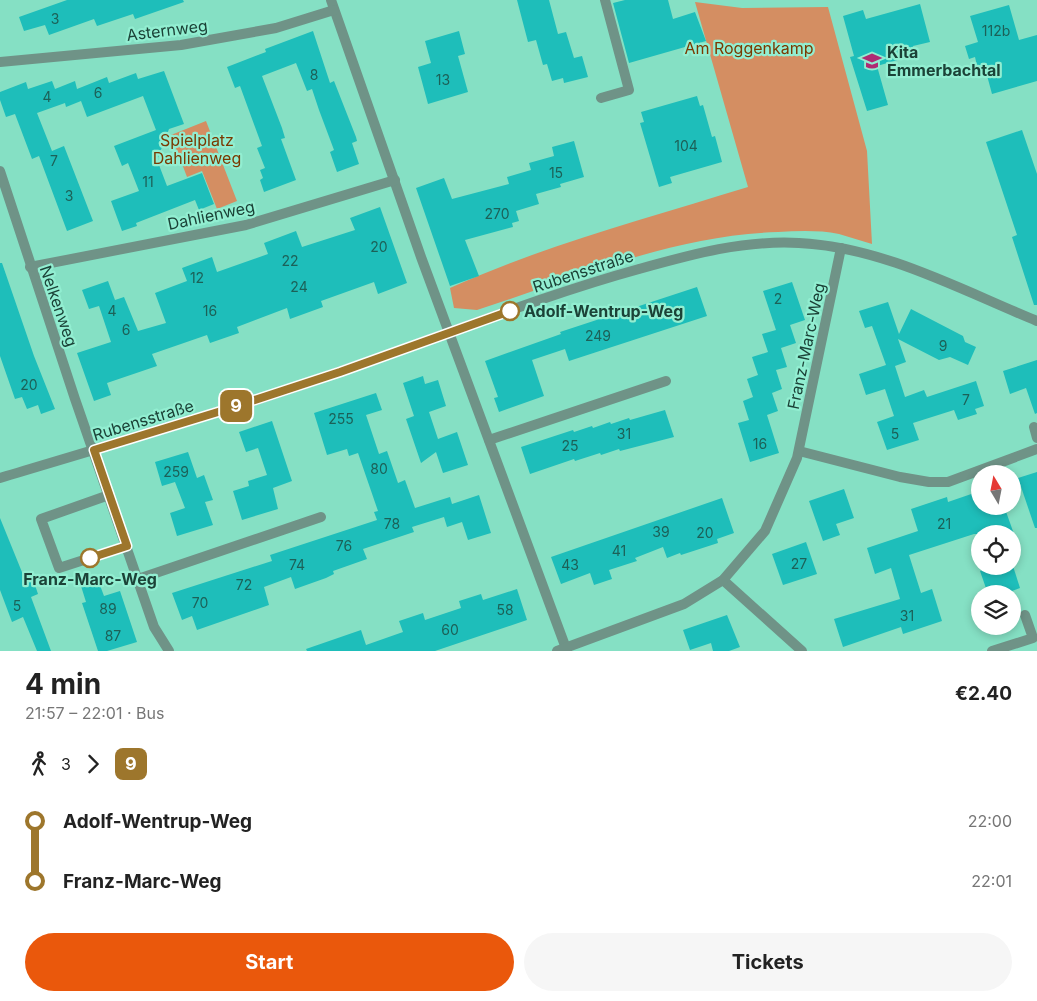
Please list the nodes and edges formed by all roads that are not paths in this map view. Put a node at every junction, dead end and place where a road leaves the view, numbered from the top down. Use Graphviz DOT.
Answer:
graph roads {
  1 [pos="605,0"];
  2 [pos="332,5"];
  3 [pos="0,62"];
  4 [pos="601,98"];
  5 [pos="0,171"];
  6 [pos="395,180"];
  7 [pos="841,248"];
  8 [pos="30,267"];
  9 [pos="1037,321"];
  10 [pos="450,331"];
  11 [pos="666,381"];
  12 [pos="1034,427"];
  13 [pos="1037,438"];
  14 [pos="489,440"];
  15 [pos="1037,449"];
  16 [pos="94,450"];
  17 [pos="799,451"];
  18 [pos="0,478"];
  19 [pos="109,495"];
  20 [pos="321,517"];
  21 [pos="127,546"];
  22 [pos="138,579"];
  23 [pos="723,580"];
  24 [pos="1025,615"];
  25 [pos="563,650"];
  26 [pos="169,651"];
  27 [pos="802,651"];
  28 [pos="992,651"];
  1 -- 4 [label="street"];
  2 -- 3 [label="street, Asternweg"];
  2 -- 6 [label="street"];
  5 -- 8 [label="street, Nelkenweg"];
  6 -- 8 [label="street, Dahlienweg"];
  6 -- 10 [label="street"];
  7 -- 9 [label="street, Rubensstraße"];
  7 -- 10 [label="street, Rubensstraße"];
  7 -- 17 [label="street, Franz-Marc-Weg"];
  8 -- 16 [label="street, Nelkenweg"];
  10 -- 14 [label="street"];
  10 -- 16 [label="street, Rubensstraße"];
  11 -- 14 [label="street"];
  12 -- 13 [label="street"];
  14 -- 25 [label="street"];
  15 -- 17 [label="street"];
  16 -- 18 [label="street, Rubensstraße"];
  16 -- 19 [label="street"];
  17 -- 23 [label="street, Franz-Marc-Weg"];
  19 -- 21 [label="street"];
  19 -- 21 [label="street"];
  20 -- 22 [label="street"];
  21 -- 22 [label="street"];
  22 -- 26 [label="street"];
  23 -- 25 [label="street, Franz-Marc-Weg"];
  23 -- 27 [label="street"];
  24 -- 28 [label="street"];
}
